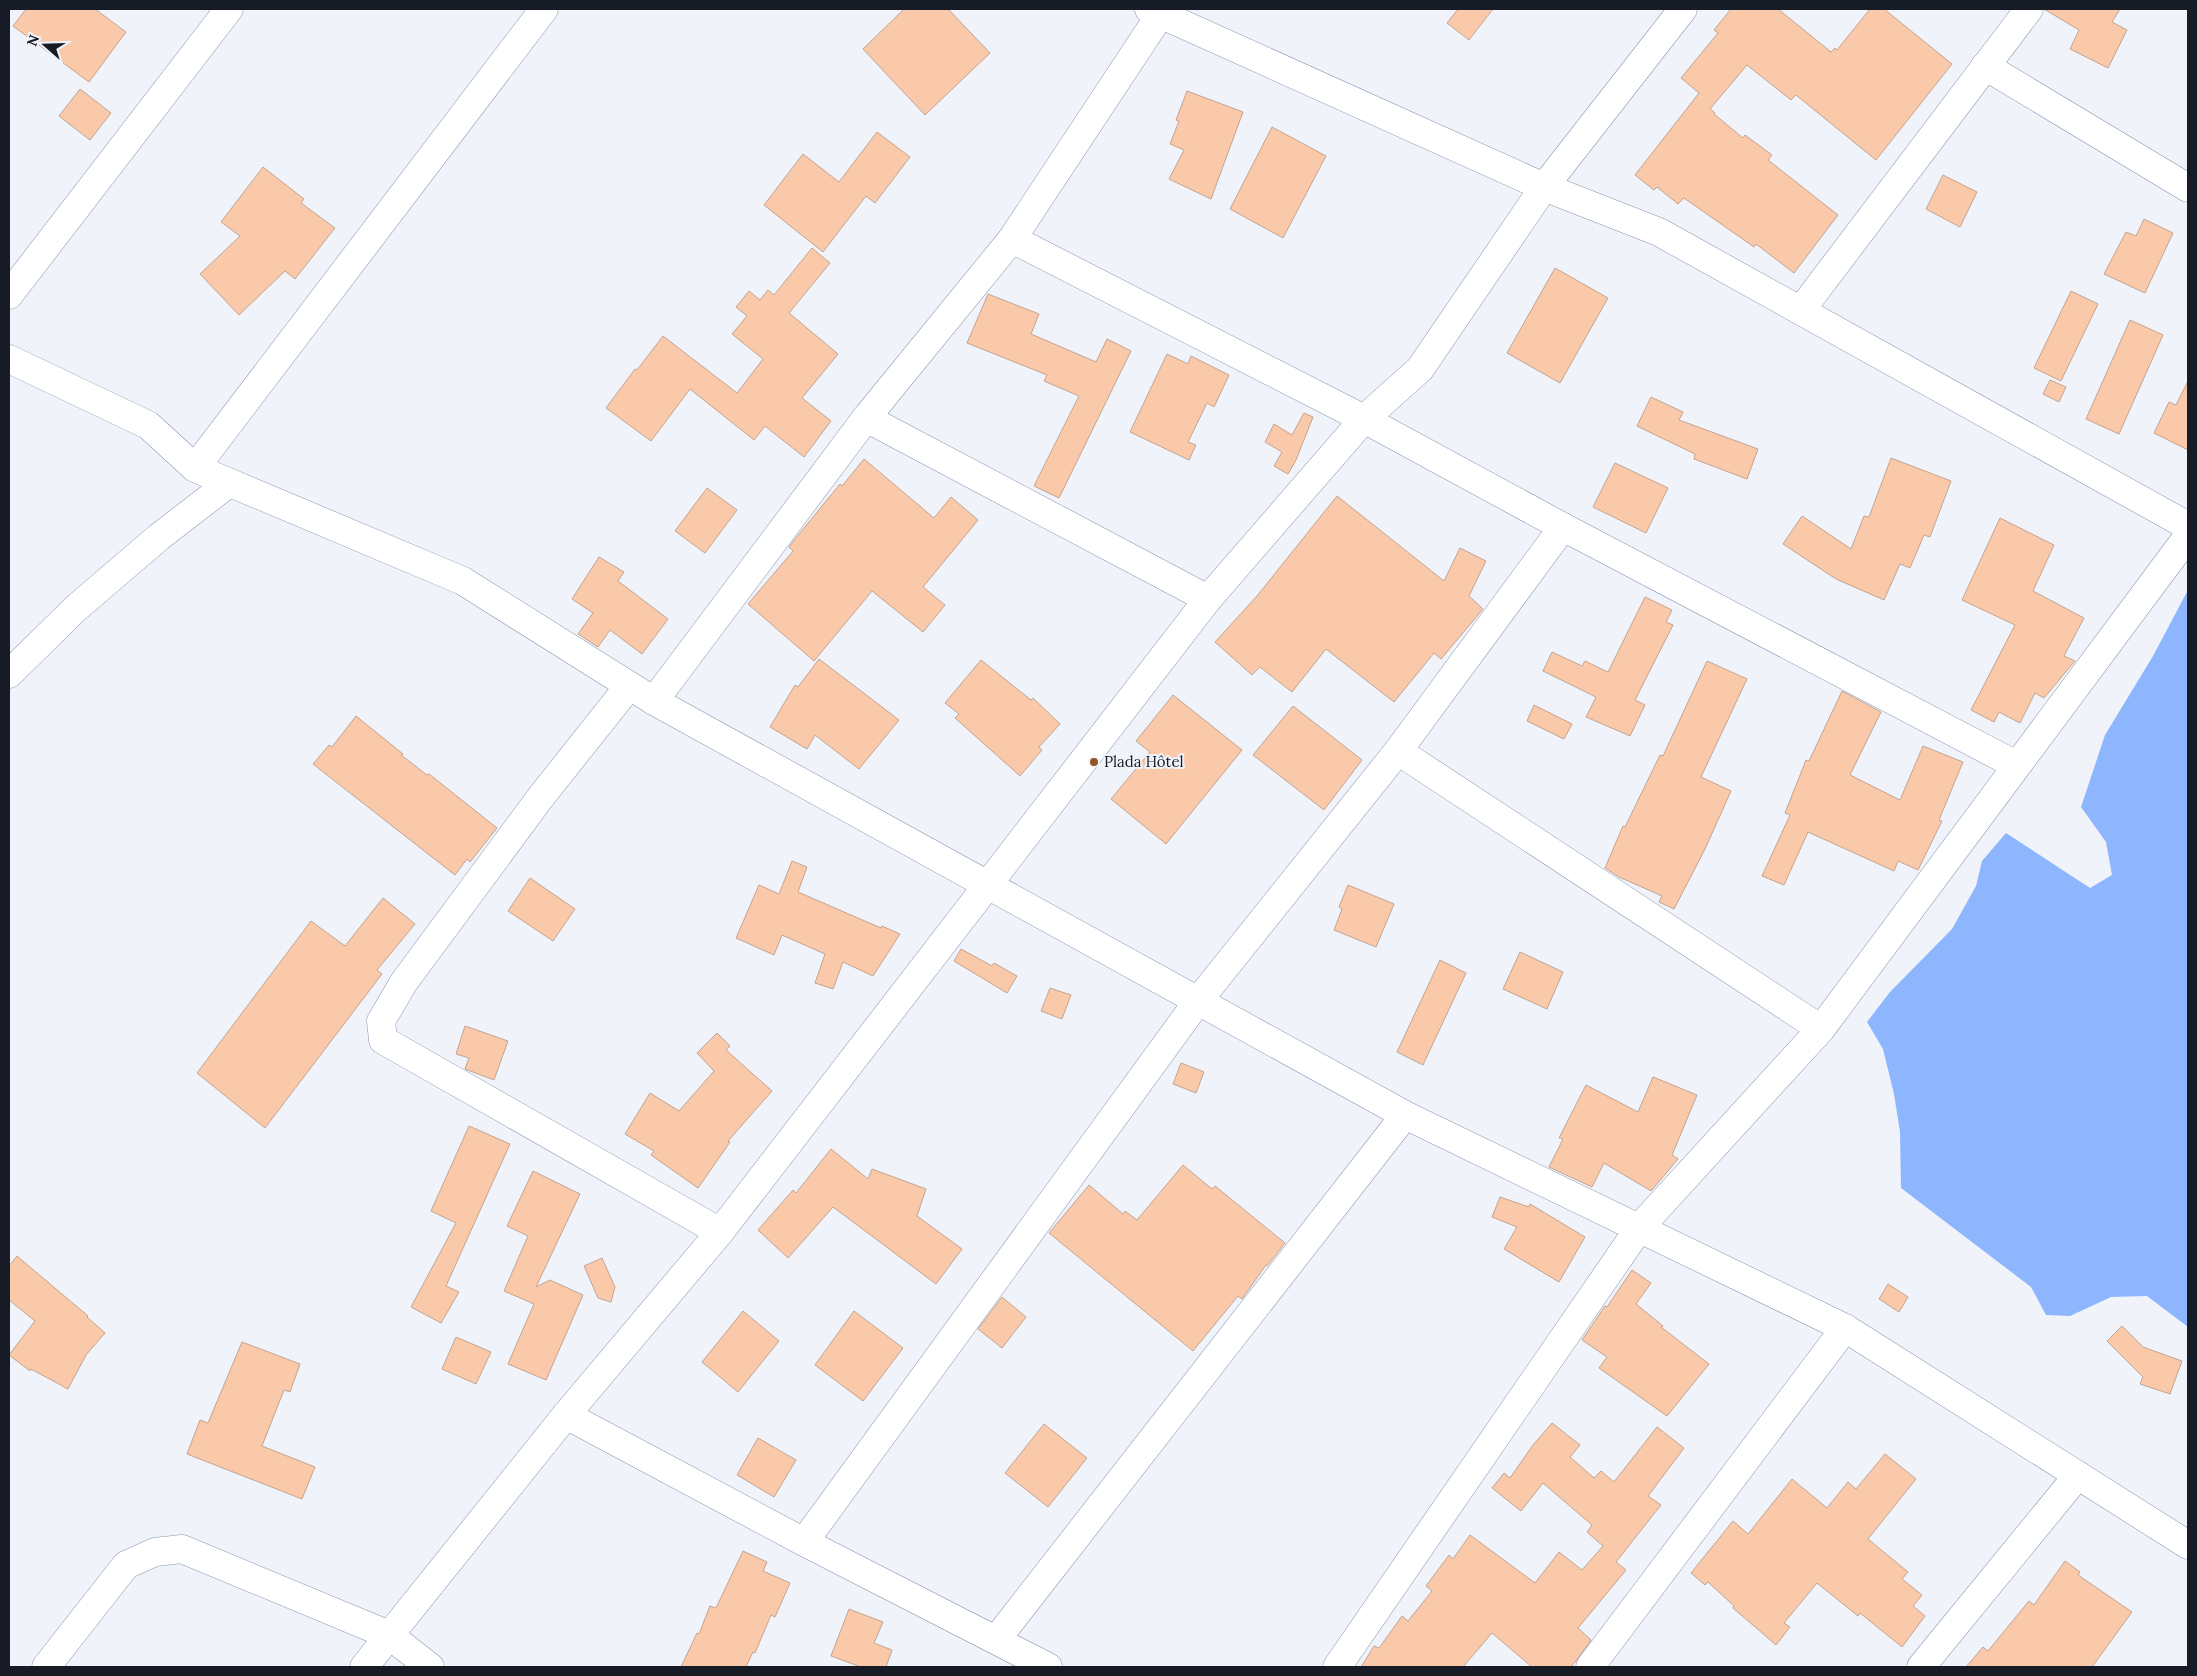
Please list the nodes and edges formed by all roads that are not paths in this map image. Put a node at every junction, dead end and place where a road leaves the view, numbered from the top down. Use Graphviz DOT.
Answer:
graph roads {
  1 [pos="229,9"];
  2 [pos="544,9"];
  3 [pos="1683,9"];
  4 [pos="2029,9"];
  5 [pos="1155,12"];
  6 [pos="1985,66"];
  7 [pos="1544,187"];
  8 [pos="2188,188"];
  9 [pos="1012,240"];
  10 [pos="9,295"];
  11 [pos="1801,310"];
  12 [pos="9,359"];
  13 [pos="866,418"];
  14 [pos="1364,419"];
  15 [pos="195,468"];
  16 [pos="230,483"];
  17 [pos="2188,526"];
  18 [pos="1563,527"];
  19 [pos="2188,536"];
  20 [pos="1208,599"];
  21 [pos="9,674"];
  22 [pos="629,686"];
  23 [pos="654,702"];
  24 [pos="1398,751"];
  25 [pos="2016,765"];
  26 [pos="987,885"];
  27 [pos="1198,1001"];
  28 [pos="1821,1029"];
  29 [pos="1405,1115"];
  30 [pos="1640,1227"];
  31 [pos="720,1232"];
  32 [pos="1845,1328"];
  33 [pos="566,1415"];
  34 [pos="2078,1475"];
  35 [pos="804,1542"];
  36 [pos="2188,1545"];
  37 [pos="389,1635"];
  38 [pos="996,1640"];
  39 [pos="46,1667"];
  40 [pos="364,1667"];
  41 [pos="430,1667"];
  42 [pos="1048,1667"];
  43 [pos="1337,1667"];
  44 [pos="1590,1667"];
  45 [pos="1921,1667"];
  1 -- 10 [label="street"];
  2 -- 15 [label="street"];
  3 -- 7 [label="street"];
  4 -- 6 [label="street"];
  5 -- 7 [label="street"];
  5 -- 9 [label="street"];
  6 -- 8 [label="street"];
  6 -- 11 [label="street"];
  7 -- 11 [label="street"];
  7 -- 14 [label="street"];
  9 -- 13 [label="street"];
  9 -- 14 [label="street"];
  11 -- 17 [label="street"];
  12 -- 15 [label="street"];
  13 -- 20 [label="street"];
  13 -- 23 [label="street"];
  14 -- 18 [label="street"];
  14 -- 20 [label="street"];
  15 -- 16 [label="street"];
  16 -- 21 [label="street"];
  16 -- 22 [label="street"];
  18 -- 24 [label="street"];
  18 -- 25 [label="street"];
  19 -- 25 [label="street"];
  20 -- 26 [label="street"];
  22 -- 23 [label="street"];
  22 -- 31 [label="street"];
  23 -- 26 [label="street"];
  24 -- 27 [label="street"];
  24 -- 28 [label="street"];
  25 -- 28 [label="street"];
  26 -- 27 [label="street"];
  26 -- 31 [label="street"];
  27 -- 29 [label="street"];
  27 -- 35 [label="street"];
  28 -- 30 [label="street"];
  29 -- 30 [label="street"];
  29 -- 38 [label="street"];
  30 -- 32 [label="street"];
  30 -- 43 [label="street"];
  31 -- 33 [label="street"];
  32 -- 34 [label="street"];
  32 -- 44 [label="street"];
  33 -- 35 [label="street"];
  33 -- 37 [label="street"];
  34 -- 36 [label="street"];
  34 -- 45 [label="street"];
  35 -- 38 [label="street"];
  37 -- 39 [label="street"];
  37 -- 40 [label="street"];
  37 -- 41 [label="street"];
  38 -- 42 [label="street"];
}
